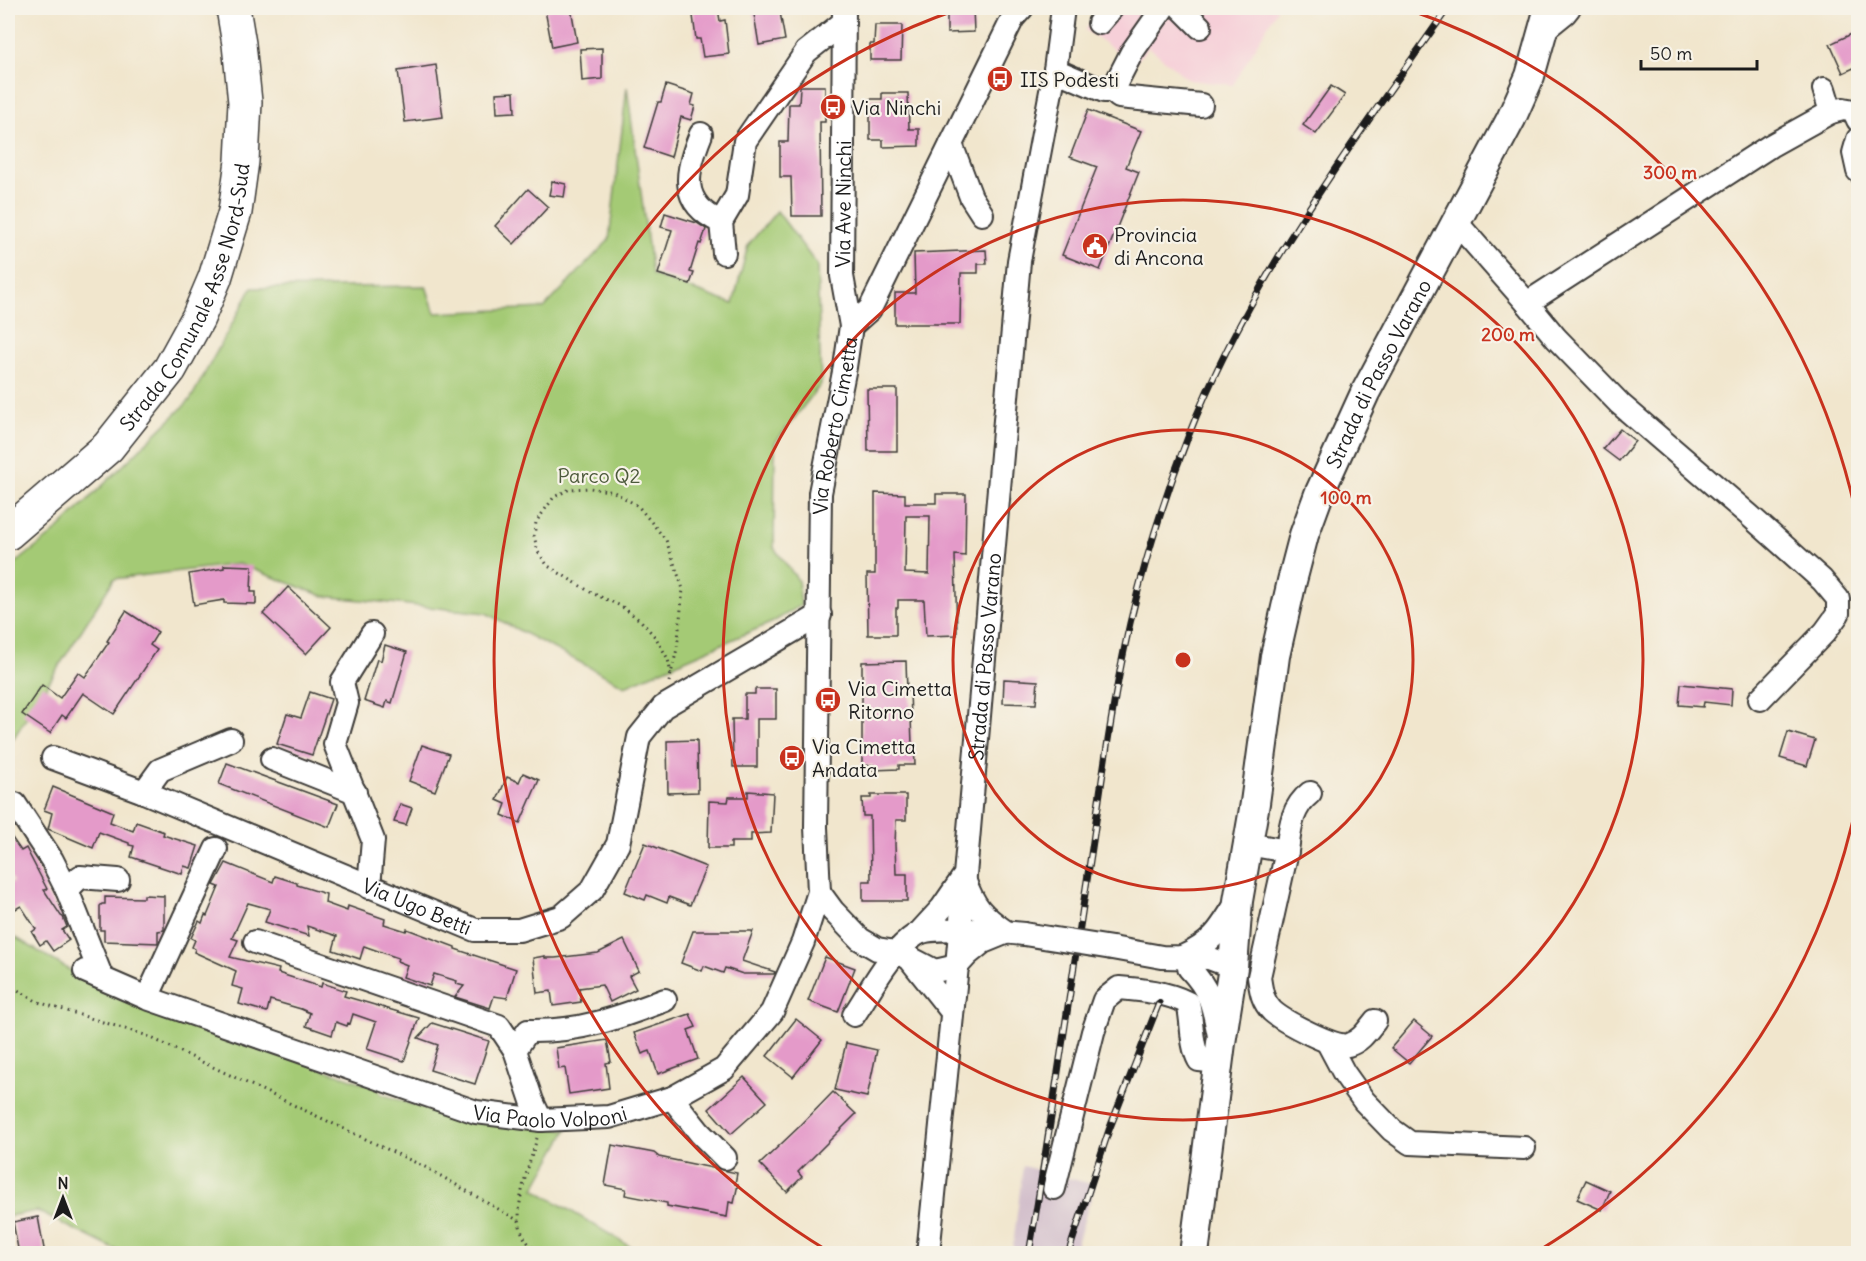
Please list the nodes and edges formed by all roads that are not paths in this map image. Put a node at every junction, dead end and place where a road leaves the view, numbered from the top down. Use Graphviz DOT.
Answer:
graph roads {
  1 [pos="209,8"];
  2 [pos="232,8"];
  3 [pos="1022,8"];
  4 [pos="1063,8"];
  5 [pos="1163,8"];
  6 [pos="1181,8"];
  7 [pos="1569,8"];
  8 [pos="844,15"];
  9 [pos="1546,19"];
  10 [pos="1200,27"];
  11 [pos="1054,70"];
  12 [pos="1824,89"];
  13 [pos="1112,91"];
  14 [pos="1201,105"];
  15 [pos="1831,112"];
  16 [pos="1858,120"];
  17 [pos="701,134"];
  18 [pos="1858,139"];
  19 [pos="951,144"];
  20 [pos="1858,171"];
  21 [pos="982,214"];
  22 [pos="721,222"];
  23 [pos="1456,222"];
  24 [pos="724,253"];
  25 [pos="1527,303"];
  26 [pos="851,326"];
  27 [pos="8,505"];
  28 [pos="8,533"];
  29 [pos="820,615"];
  30 [pos="372,634"];
  31 [pos="1760,699"];
  32 [pos="231,740"];
  33 [pos="53,758"];
  34 [pos="272,759"];
  35 [pos="144,792"];
  36 [pos="355,792"];
  37 [pos="1310,793"];
  38 [pos="15,804"];
  39 [pos="1248,844"];
  40 [pos="216,849"];
  41 [pos="1287,851"];
  42 [pos="963,878"];
  43 [pos="118,880"];
  44 [pos="369,887"];
  45 [pos="67,890"];
  46 [pos="819,892"];
  47 [pos="1238,901"];
  48 [pos="960,930"];
  49 [pos="919,933"];
  50 [pos="1015,933"];
  51 [pos="255,942"];
  52 [pos="903,955"];
  53 [pos="1177,961"];
  54 [pos="957,966"];
  55 [pos="1233,967"];
  56 [pos="147,998"];
  57 [pos="665,1000"];
  58 [pos="952,1012"];
  59 [pos="854,1015"];
  60 [pos="1375,1021"];
  61 [pos="499,1026"];
  62 [pos="528,1031"];
  63 [pos="1328,1043"];
  64 [pos="514,1050"];
  65 [pos="1220,1053"];
  66 [pos="672,1098"];
  67 [pos="541,1120"];
  68 [pos="1524,1148"];
  69 [pos="725,1158"];
  70 [pos="1054,1188"];
  71 [pos="928,1254"];
  72 [pos="1194,1254"];
  1 -- 27 [label="highway, Strada Comunale Asse Nord-Sud"];
  2 -- 28 [label="highway, Strada Comunale Asse Nord-Sud"];
  3 -- 19 [label="street, Via Roberto Cimetta"];
  4 -- 11 [label="street, Strada di Passo Varano"];
  5 -- 13 [label="street"];
  6 -- 10 [label="street"];
  7 -- 9 [label="street"];
  8 -- 22 [label="street"];
  8 -- 26 [label="street, Via Ave Ninchi"];
  9 -- 23 [label="main road, Strada di Passo Varano"];
  11 -- 13 [label="street"];
  11 -- 42 [label="street, Strada di Passo Varano"];
  12 -- 15 [label="street"];
  13 -- 14 [label="street"];
  15 -- 16 [label="street"];
  15 -- 25 [label="street"];
  17 -- 22 [label="street"];
  18 -- 20 [label="street"];
  19 -- 21 [label="street"];
  19 -- 26 [label="street, Via Roberto Cimetta"];
  22 -- 24 [label="street"];
  23 -- 25 [label="street"];
  23 -- 39 [label="main road, Strada di Passo Varano"];
  25 -- 31 [label="street"];
  26 -- 29 [label="street, Via Roberto Cimetta"];
  29 -- 44 [label="street, Via Ugo Betti"];
  29 -- 46 [label="street, Via Roberto Cimetta"];
  30 -- 36 [label="street"];
  32 -- 35 [label="street"];
  33 -- 35 [label="street, Via Ugo Betti"];
  34 -- 36 [label="street"];
  35 -- 44 [label="street, Via Ugo Betti"];
  36 -- 44 [label="street"];
  37 -- 41 [label="street"];
  38 -- 45 [label="street"];
  39 -- 41 [label="street"];
  39 -- 47 [label="main road, Strada di Passo Varano"];
  40 -- 56 [label="street"];
  41 -- 63 [label="street"];
  42 -- 48 [label="street, Strada di Passo Varano"];
  42 -- 49 [label="street, Strada di Passo Varano"];
  42 -- 50 [label="street"];
  43 -- 45 [label="street"];
  45 -- 56 [label="street, Via Paolo Volponi"];
  46 -- 52 [label="street"];
  46 -- 66 [label="street, Via Paolo Volponi"];
  47 -- 53 [label="street, Strada di Passo Varano"];
  47 -- 55 [label="main road, Strada di Passo Varano"];
  48 -- 49 [label="street"];
  48 -- 50 [label="street"];
  48 -- 54 [label="street, Strada di Passo Varano"];
  49 -- 52 [label="street, Strada di Passo Varano"];
  50 -- 53 [label="street, bridge"];
  50 -- 54 [label="street"];
  51 -- 61 [label="street"];
  52 -- 54 [label="street"];
  52 -- 58 [label="street"];
  52 -- 59 [label="street, Strada di Passo Varano"];
  53 -- 55 [label="street"];
  53 -- 65 [label="street, Strada di Passo Varano"];
  54 -- 58 [label="street, Strada di Passo Varano"];
  55 -- 65 [label="main road, Strada di Passo Varano"];
  56 -- 67 [label="street, Via Paolo Volponi"];
  57 -- 62 [label="street"];
  58 -- 71 [label="street, Strada di Passo Varano"];
  60 -- 63 [label="street"];
  61 -- 62 [label="street"];
  61 -- 64 [label="street"];
  62 -- 64 [label="street"];
  63 -- 68 [label="street"];
  64 -- 67 [label="street"];
  65 -- 70 [label="street"];
  65 -- 72 [label="main road, Strada di Passo Varano"];
  66 -- 67 [label="street, Via Paolo Volponi"];
  66 -- 69 [label="street"];
}
